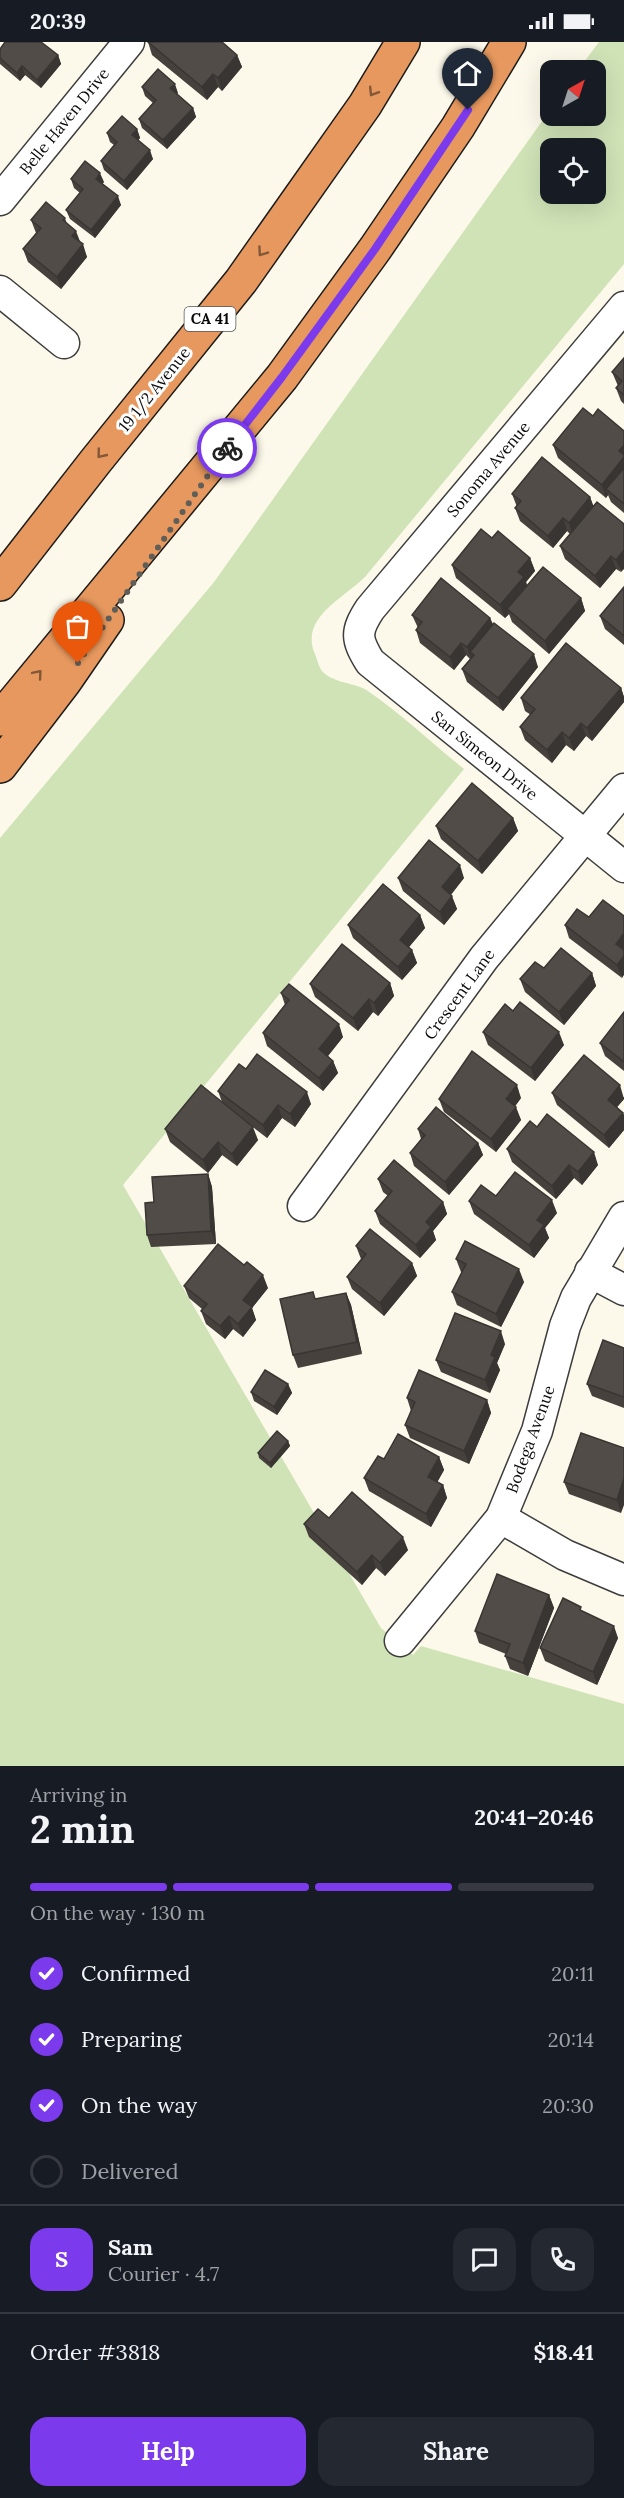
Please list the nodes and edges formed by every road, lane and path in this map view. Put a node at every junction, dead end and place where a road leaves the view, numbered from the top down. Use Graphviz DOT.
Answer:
graph roads {
  1 [pos="404,42"];
  2 [pos="509,42"];
  3 [pos="124,44"];
  4 [pos="0,200"];
  5 [pos="0,291"];
  6 [pos="624,307"];
  7 [pos="64,343"];
  8 [pos="232,440"];
  9 [pos="0,584"];
  10 [pos="357,635"];
  11 [pos="0,719"];
  12 [pos="0,766"];
  13 [pos="624,789"];
  14 [pos="586,836"];
  15 [pos="624,867"];
  16 [pos="303,1206"];
  17 [pos="624,1217"];
  18 [pos="590,1272"];
  19 [pos="624,1290"];
  20 [pos="501,1518"];
  21 [pos="624,1580"];
  22 [pos="400,1641"];
  1 -- 9 [label="highway, 19 1/2 Avenue / CA 41, one-way"];
  2 -- 8 [label="highway"];
  3 -- 4 [label="street, Belle Haven Drive"];
  5 -- 7 [label="street"];
  6 -- 10 [label="street, Sonoma Avenue"];
  11 -- 8 [label="highway, one-way"];
  8 -- 12 [label="highway"];
  10 -- 14 [label="street, San Simeon Drive"];
  13 -- 14 [label="street, Crescent Lane"];
  14 -- 15 [label="street, San Simeon Drive"];
  14 -- 16 [label="street, Crescent Lane"];
  17 -- 18 [label="street, Bodega Avenue"];
  18 -- 19 [label="street"];
  18 -- 20 [label="street, Bodega Avenue"];
  20 -- 21 [label="street"];
  20 -- 22 [label="street, Bodega Avenue"];
}
